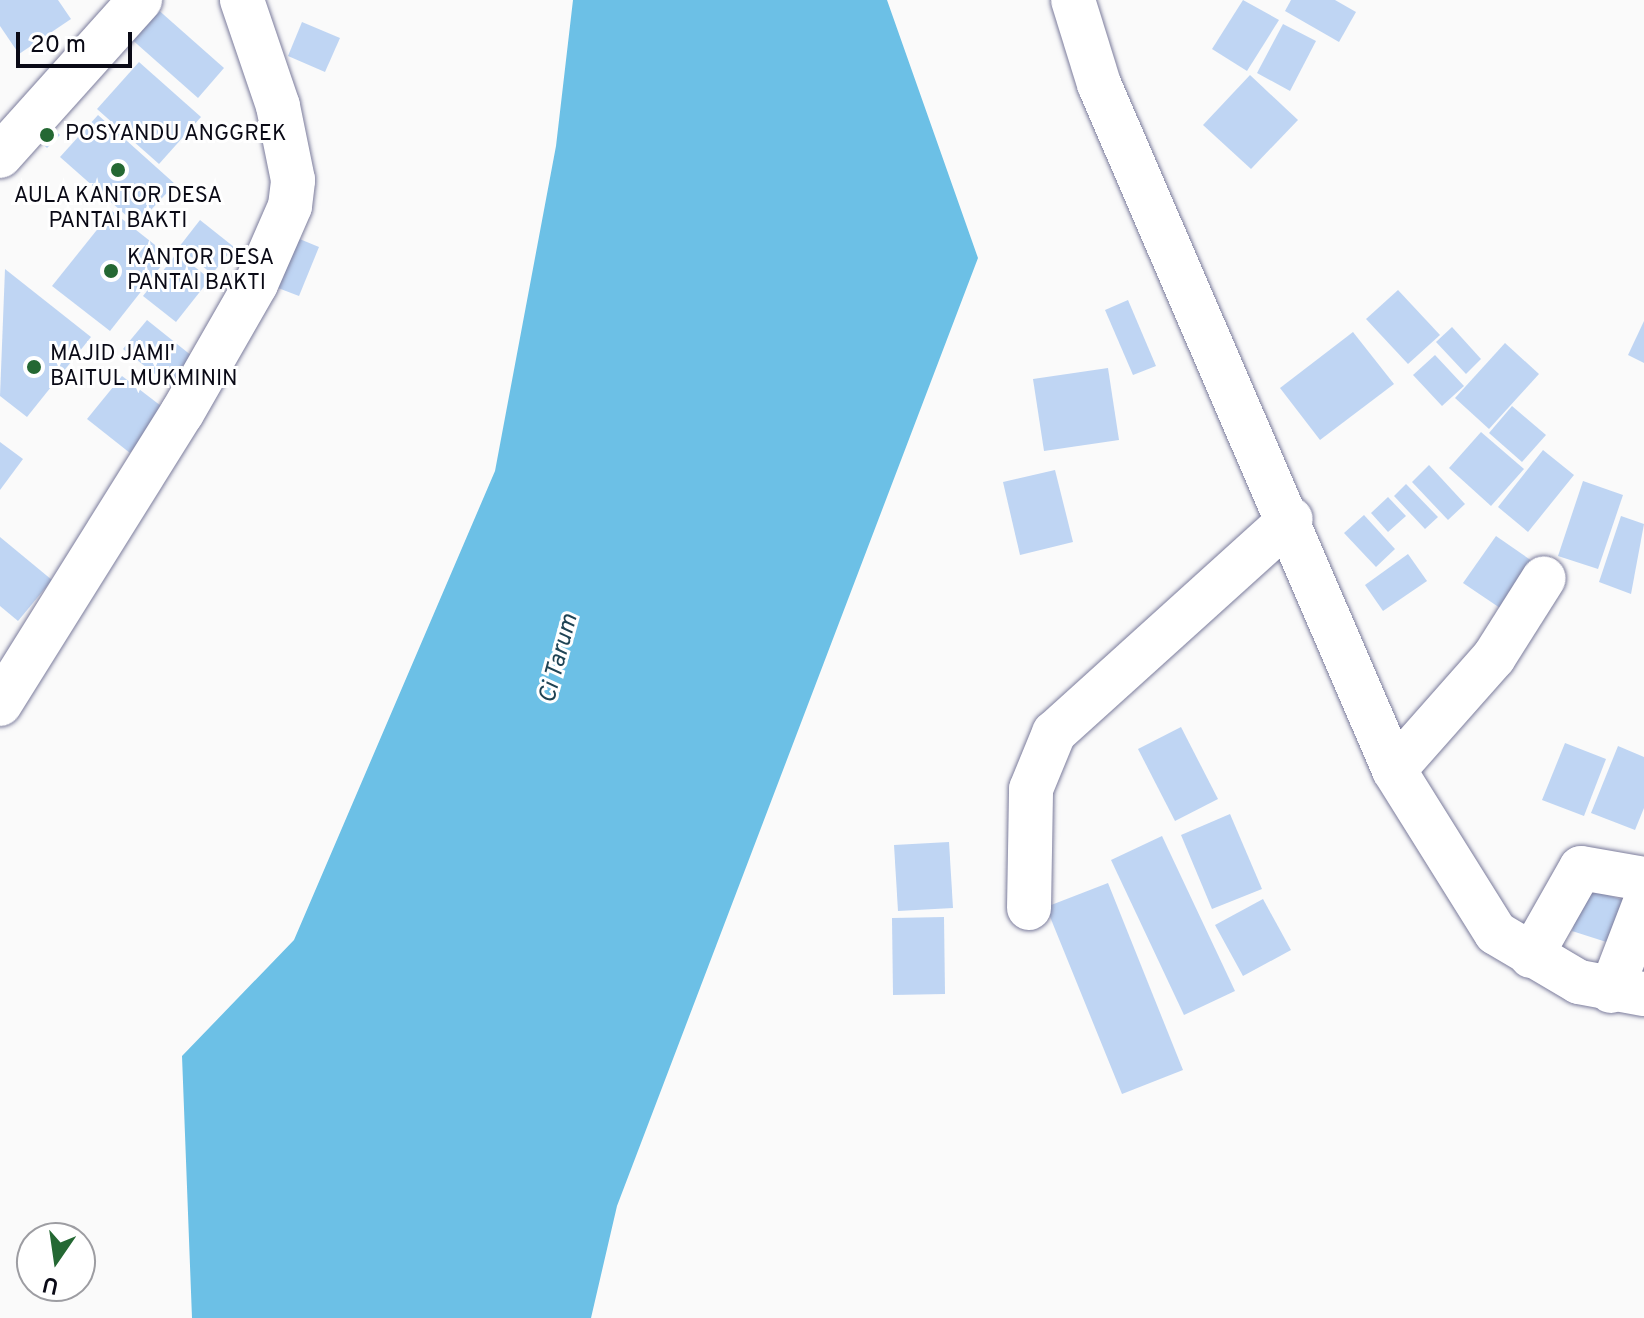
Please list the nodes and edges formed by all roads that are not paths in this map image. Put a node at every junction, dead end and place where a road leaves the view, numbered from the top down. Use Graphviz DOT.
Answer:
graph roads {
  1 [pos="140,0"];
  2 [pos="242,0"];
  3 [pos="1073,0"];
  4 [pos="0,156"];
  5 [pos="1291,519"];
  6 [pos="1544,578"];
  7 [pos="0,704"];
  8 [pos="1394,770"];
  9 [pos="1644,879"];
  10 [pos="1644,905"];
  11 [pos="1029,908"];
  12 [pos="1531,956"];
  13 [pos="1627,992"];
  1 -- 4 [label="street"];
  2 -- 7 [label="street"];
  3 -- 5 [label="street"];
  5 -- 8 [label="street"];
  5 -- 11 [label="street"];
  6 -- 8 [label="street"];
  8 -- 12 [label="street"];
  9 -- 12 [label="street"];
  10 -- 13 [label="street"];
  12 -- 13 [label="street"];
}
